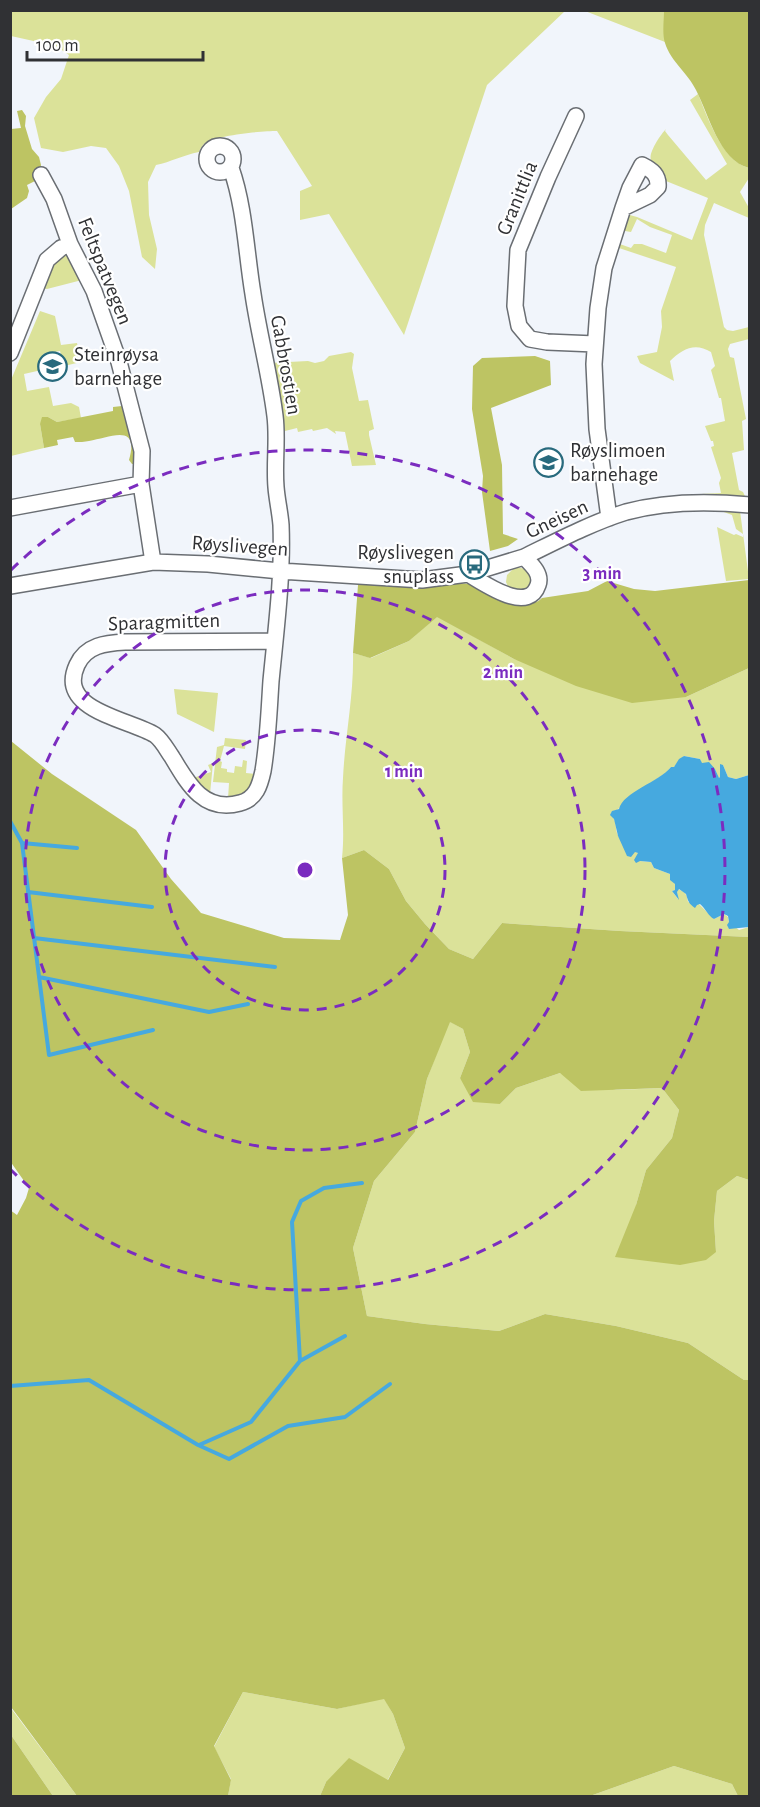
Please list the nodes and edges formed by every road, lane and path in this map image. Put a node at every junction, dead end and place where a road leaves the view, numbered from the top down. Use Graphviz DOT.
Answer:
graph roads {
  1 [pos="576,116"];
  2 [pos="231,168"];
  3 [pos="41,175"];
  4 [pos="623,208"];
  5 [pos="70,244"];
  6 [pos="595,344"];
  7 [pos="10,353"];
  8 [pos="141,484"];
  9 [pos="750,505"];
  10 [pos="10,508"];
  11 [pos="609,518"];
  12 [pos="524,557"];
  13 [pos="153,562"];
  14 [pos="280,571"];
  15 [pos="468,574"];
  16 [pos="10,586"];
  17 [pos="275,641"];
  1 -- 6 [label="street, Granittlia"];
  2 -- 14 [label="street, Gabbrostien"];
  3 -- 5 [label="street, Feltspatvegen"];
  4 -- 6 [label="street"];
  5 -- 7 [label="street"];
  5 -- 8 [label="street, Feltspatvegen"];
  6 -- 11 [label="street"];
  8 -- 10 [label="street"];
  8 -- 13 [label="street, Feltspatvegen"];
  9 -- 11 [label="street, Gneisen"];
  11 -- 12 [label="street, Gneisen"];
  12 -- 15 [label="street, Røyslivegen"];
  12 -- 15 [label="street"];
  13 -- 14 [label="street, Røyslivegen"];
  13 -- 16 [label="street, Røyslivegen"];
  14 -- 15 [label="street, Røyslivegen"];
  14 -- 17 [label="street, Sparagmitten"];
  17 -- 17 [label="street, Sparagmitten"];
}
